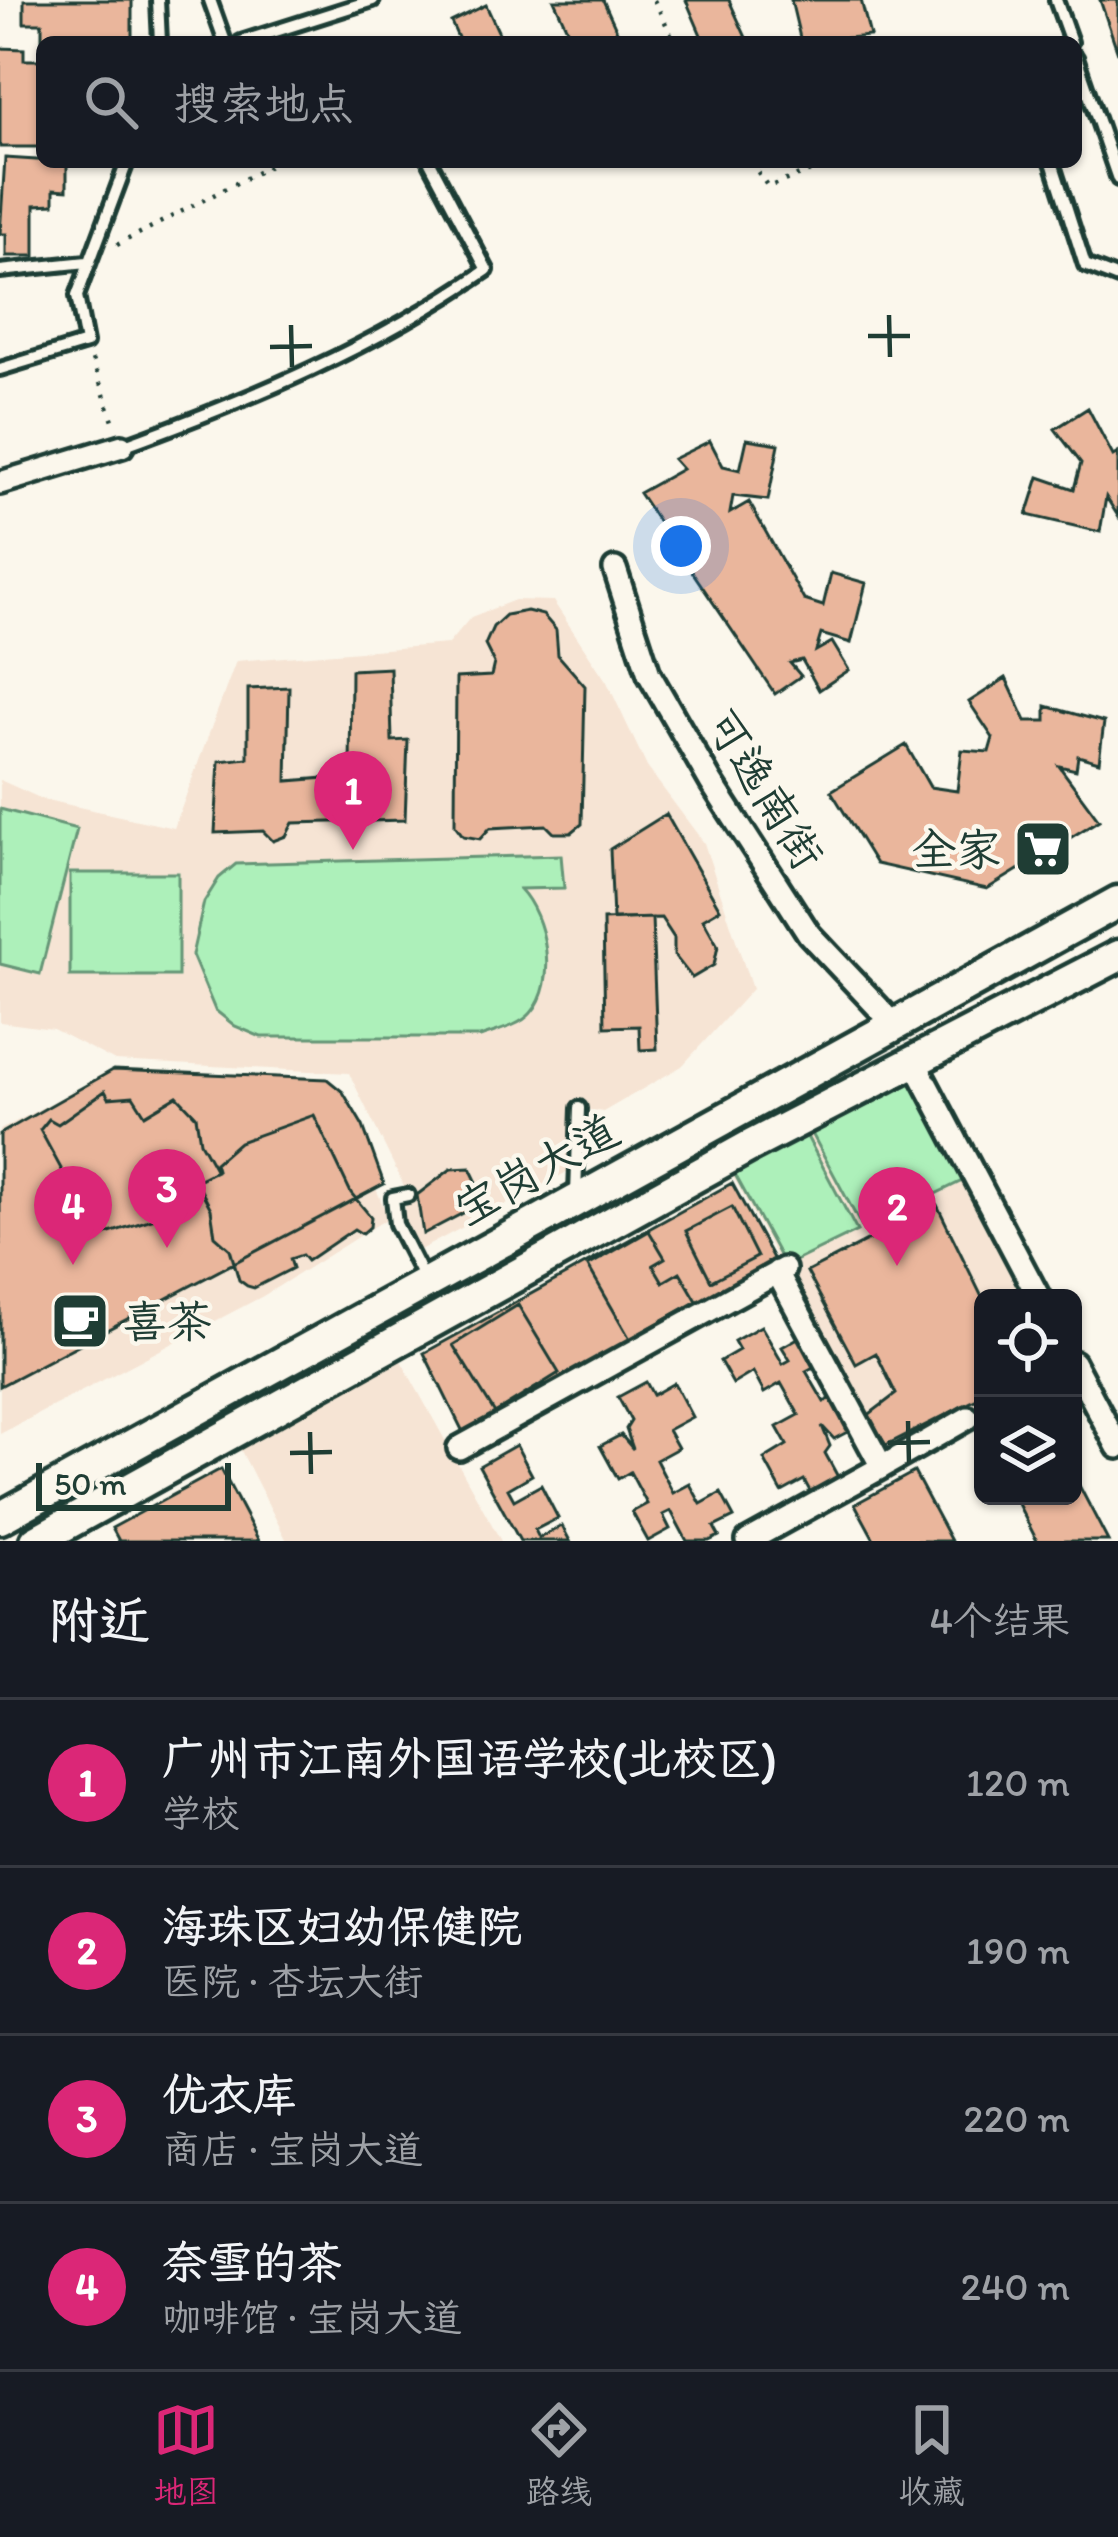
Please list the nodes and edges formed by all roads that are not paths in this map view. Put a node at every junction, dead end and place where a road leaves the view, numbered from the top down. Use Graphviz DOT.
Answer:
graph roads {
  1 [pos="158,0"];
  2 [pos="210,0"];
  3 [pos="373,0"];
  4 [pos="1056,0"];
  5 [pos="295,25"];
  6 [pos="160,36"];
  7 [pos="223,36"];
  8 [pos="260,36"];
  9 [pos="300,36"];
  10 [pos="1069,36"];
  11 [pos="1082,74"];
  12 [pos="125,168"];
  13 [pos="433,168"];
  14 [pos="1054,168"];
  15 [pos="1118,179"];
  16 [pos="87,262"];
  17 [pos="0,271"];
  18 [pos="1118,278"];
  19 [pos="0,369"];
  20 [pos="122,446"];
  21 [pos="0,483"];
  22 [pos="615,569"];
  23 [pos="1118,902"];
  24 [pos="1118,956"];
  25 [pos="892,1023"];
  26 [pos="915,1063"];
  27 [pos="579,1108"];
  28 [pos="408,1195"];
  29 [pos="576,1199"];
  30 [pos="426,1282"];
  31 [pos="1034,1289"];
  32 [pos="1082,1379"];
  33 [pos="968,1418"];
  34 [pos="1118,1447"];
  35 [pos="459,1448"];
  36 [pos="882,1466"];
  37 [pos="0,1518"];
  38 [pos="54,1537"];
  39 [pos="748,1541"];
  1 -- 6 [label="lane"];
  2 -- 7 [label="lane"];
  3 -- 5 [label="lane"];
  4 -- 10 [label="lane"];
  5 -- 8 [label="lane"];
  5 -- 9 [label="lane"];
  11 -- 15 [label="lane"];
  12 -- 16 [label="lane"];
  13 -- 20 [label="lane"];
  14 -- 18 [label="lane"];
  16 -- 17 [label="lane"];
  16 -- 19 [label="lane"];
  20 -- 21 [label="street"];
  22 -- 25 [label="street, 可逸南街"];
  23 -- 25 [label="main road, 宝岗大道"];
  24 -- 26 [label="main road, 宝岗大道"];
  25 -- 26 [label="main road"];
  25 -- 29 [label="main road, 宝岗大道"];
  26 -- 31 [label="street"];
  26 -- 38 [label="main road, 宝岗大道"];
  27 -- 29 [label="lane"];
  28 -- 30 [label="lane"];
  29 -- 30 [label="main road, 宝岗大道"];
  30 -- 37 [label="main road, 宝岗大道"];
  32 -- 34 [label="street"];
  33 -- 36 [label="street"];
  35 -- 36 [label="street"];
  36 -- 39 [label="street"];
}
